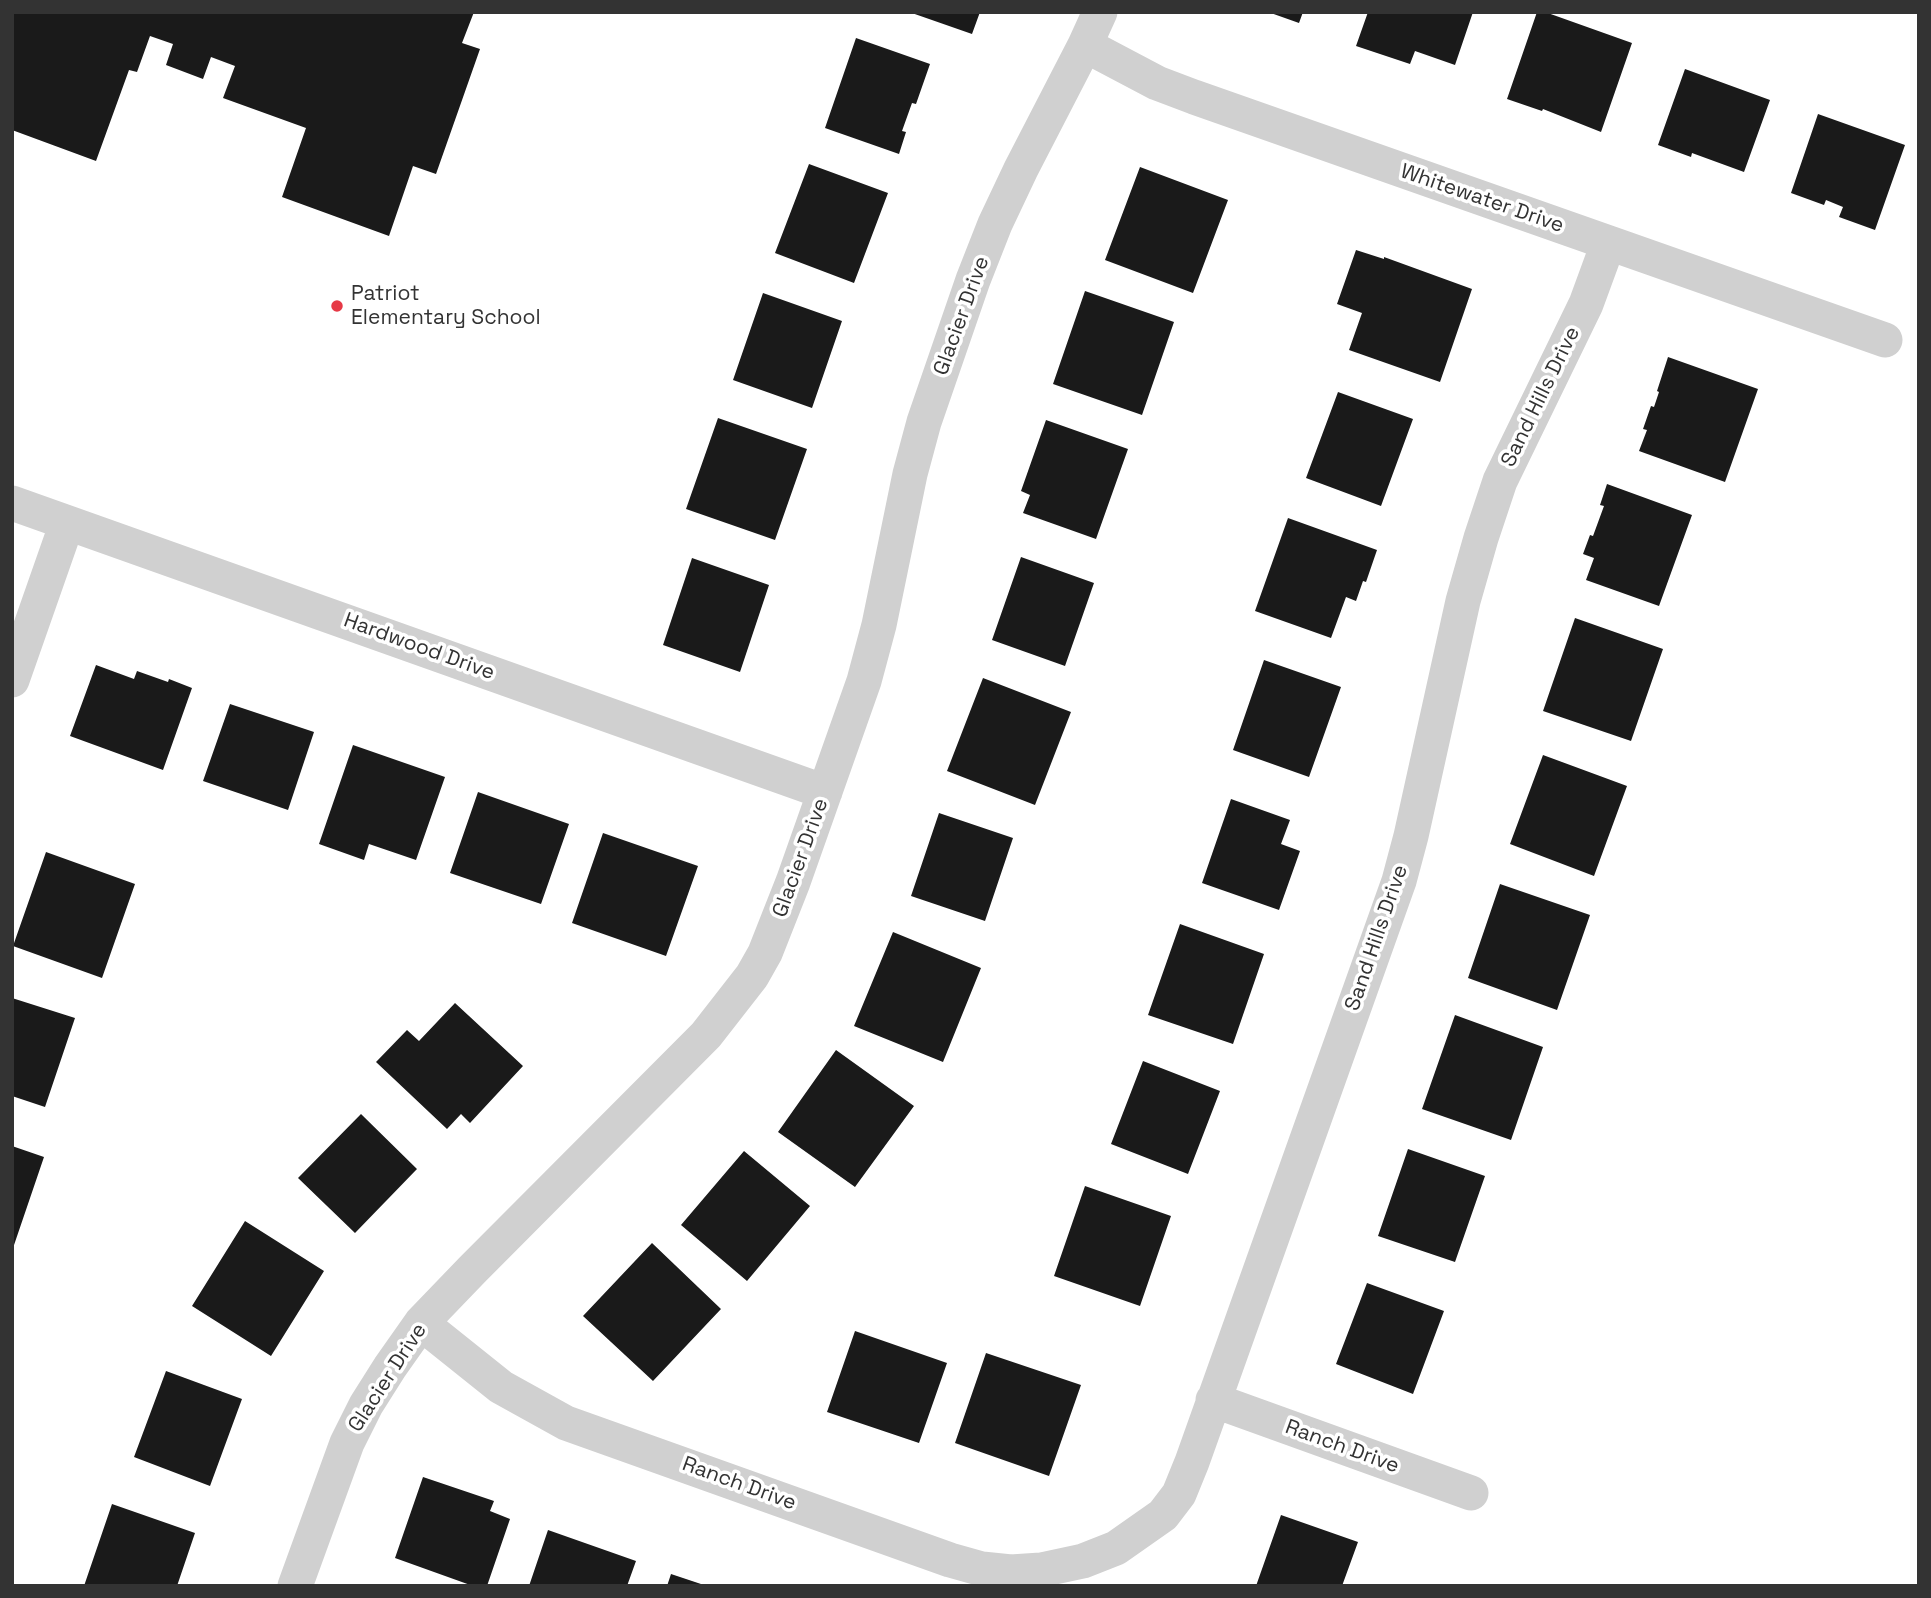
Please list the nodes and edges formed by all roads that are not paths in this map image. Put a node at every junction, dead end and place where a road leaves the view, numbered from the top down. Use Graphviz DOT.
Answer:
graph roads {
  1 [pos="1100,12"];
  2 [pos="1086,45"];
  3 [pos="1608,244"];
  4 [pos="1885,340"];
  5 [pos="12,503"];
  6 [pos="67,523"];
  7 [pos="12,680"];
  8 [pos="825,792"];
  9 [pos="421,1323"];
  10 [pos="1213,1400"];
  11 [pos="1471,1493"];
  12 [pos="1086,1574"];
  13 [pos="295,1586"];
  1 -- 2 [label="street, Glacier Drive"];
  2 -- 3 [label="street, Whitewater Drive"];
  2 -- 8 [label="street, Glacier Drive"];
  3 -- 4 [label="street, Whitewater Drive"];
  3 -- 10 [label="street, Sand Hills Drive"];
  5 -- 6 [label="street, Hardwood Drive"];
  6 -- 7 [label="street"];
  6 -- 8 [label="street, Hardwood Drive"];
  8 -- 9 [label="street, Glacier Drive"];
  9 -- 12 [label="street, Ranch Drive"];
  9 -- 13 [label="street, Glacier Drive"];
  10 -- 11 [label="street, Ranch Drive"];
  10 -- 12 [label="street, Sand Hills Drive"];
}
